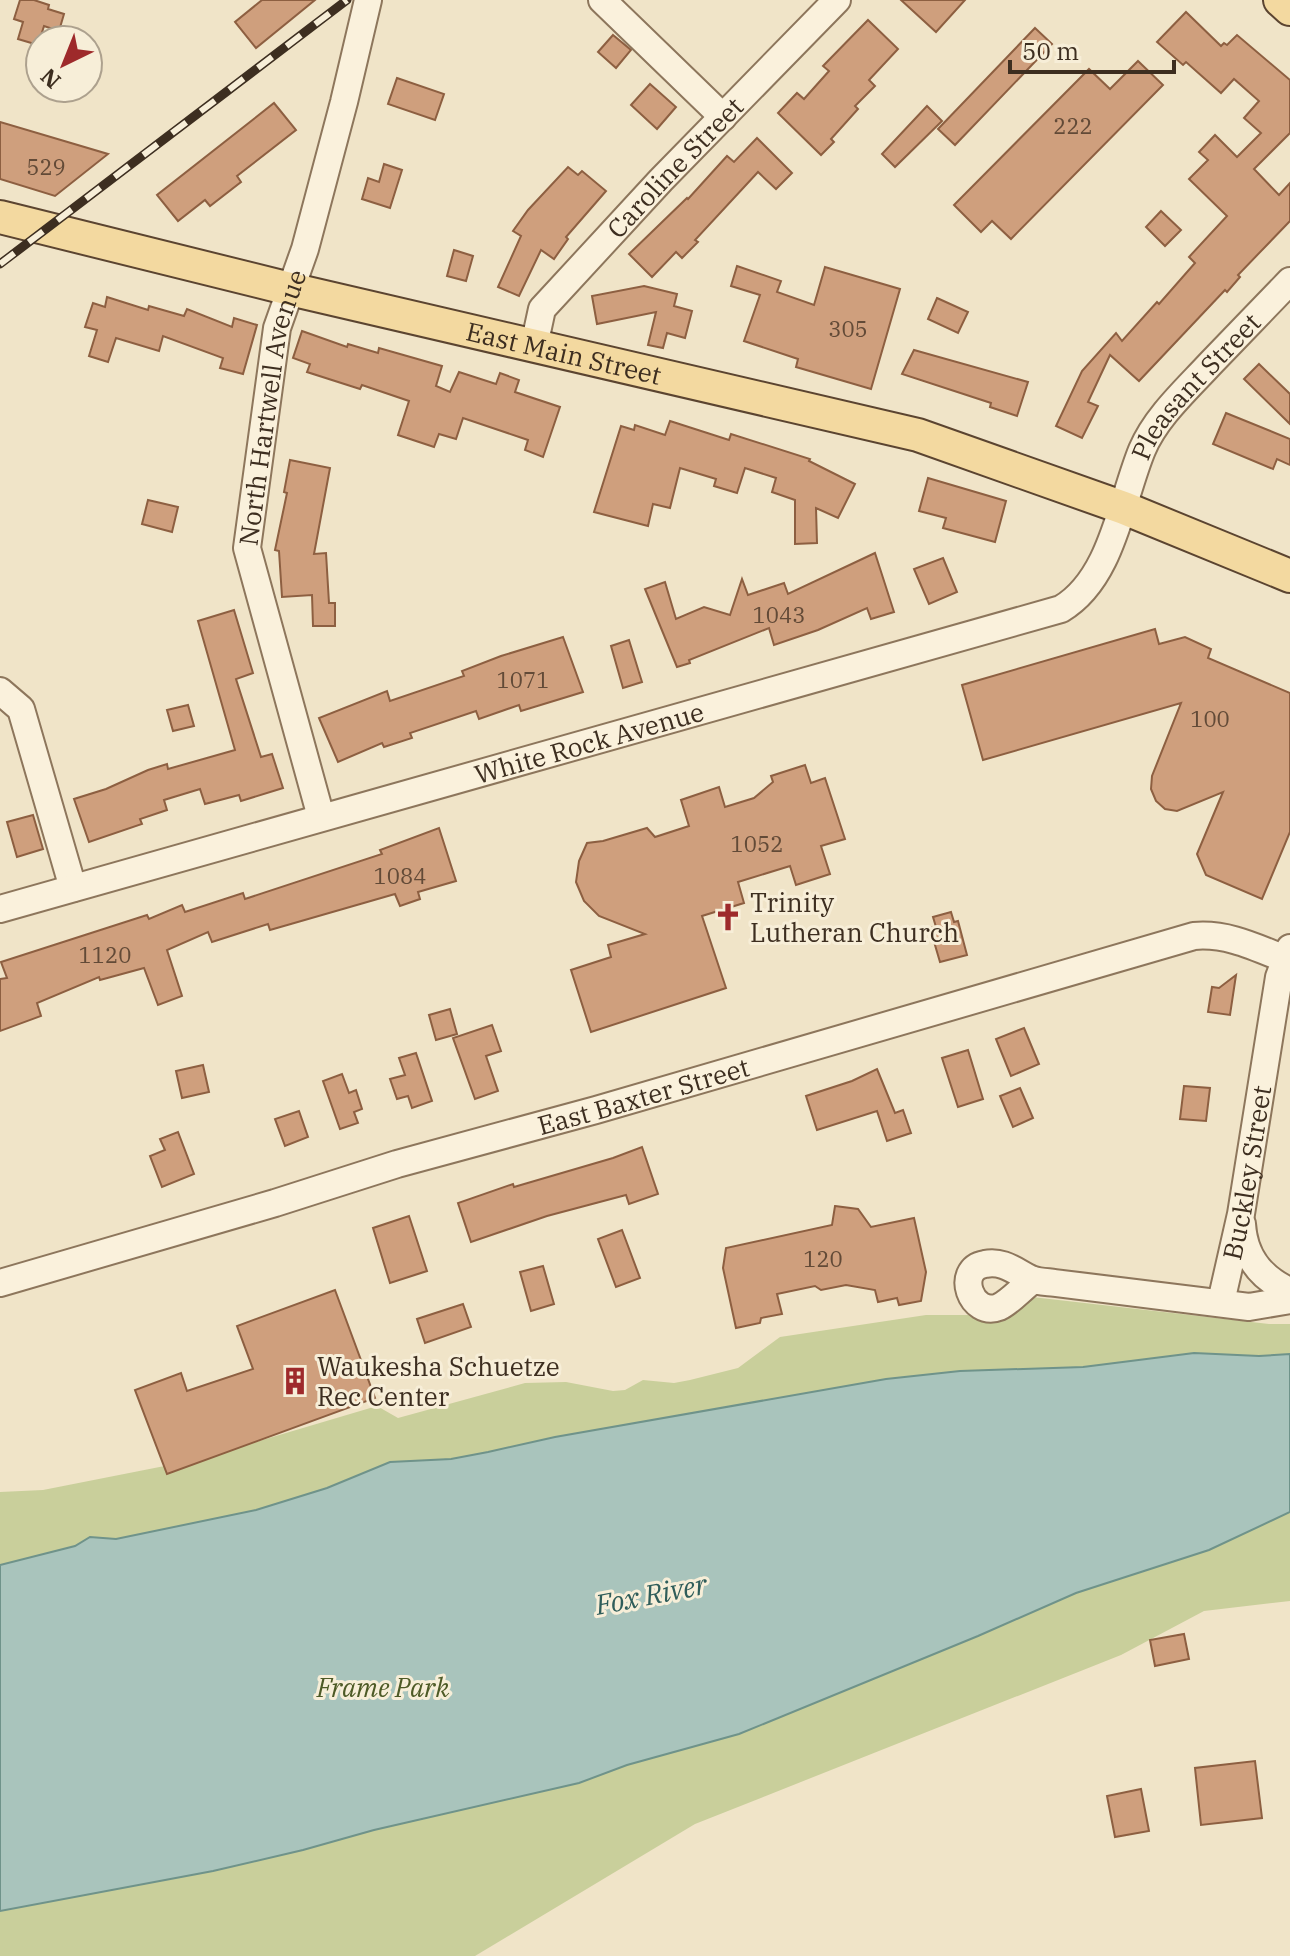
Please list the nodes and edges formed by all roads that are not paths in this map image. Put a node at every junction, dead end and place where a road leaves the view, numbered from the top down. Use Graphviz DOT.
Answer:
graph roads {
  1 [pos="368,0"];
  2 [pos="602,0"];
  3 [pos="837,0"];
  4 [pos="1280,0"];
  5 [pos="1290,9"];
  6 [pos="723,117"];
  7 [pos="0,217"];
  8 [pos="1290,281"];
  9 [pos="290,289"];
  10 [pos="534,346"];
  11 [pos="1124,508"];
  12 [pos="1290,576"];
  13 [pos="0,691"];
  14 [pos="321,817"];
  15 [pos="73,888"];
  16 [pos="0,909"];
  17 [pos="1288,954"];
  18 [pos="1241,1214"];
  19 [pos="1033,1280"];
  20 [pos="0,1283"];
  21 [pos="1290,1291"];
  22 [pos="1290,1300"];
  23 [pos="1221,1302"];
  1 -- 9 [label="street, North Hartwell Avenue"];
  2 -- 6 [label="street"];
  3 -- 6 [label="street, Caroline Street"];
  4 -- 5 [label="main road"];
  6 -- 10 [label="street, Caroline Street"];
  7 -- 9 [label="main road, East Main Street"];
  8 -- 11 [label="street, Pleasant Street"];
  9 -- 10 [label="main road, East Main Street"];
  9 -- 14 [label="street, North Hartwell Avenue"];
  10 -- 11 [label="main road, East Main Street"];
  11 -- 12 [label="main road, East Main Street"];
  11 -- 14 [label="street, White Rock Avenue"];
  13 -- 15 [label="street"];
  14 -- 15 [label="street, White Rock Avenue"];
  15 -- 16 [label="street, White Rock Avenue"];
  17 -- 18 [label="street, Buckley Street"];
  17 -- 20 [label="street, East Baxter Street"];
  18 -- 21 [label="street"];
  18 -- 23 [label="street, Buckley Street"];
  19 -- 23 [label="street"];
  22 -- 23 [label="street"];
}
